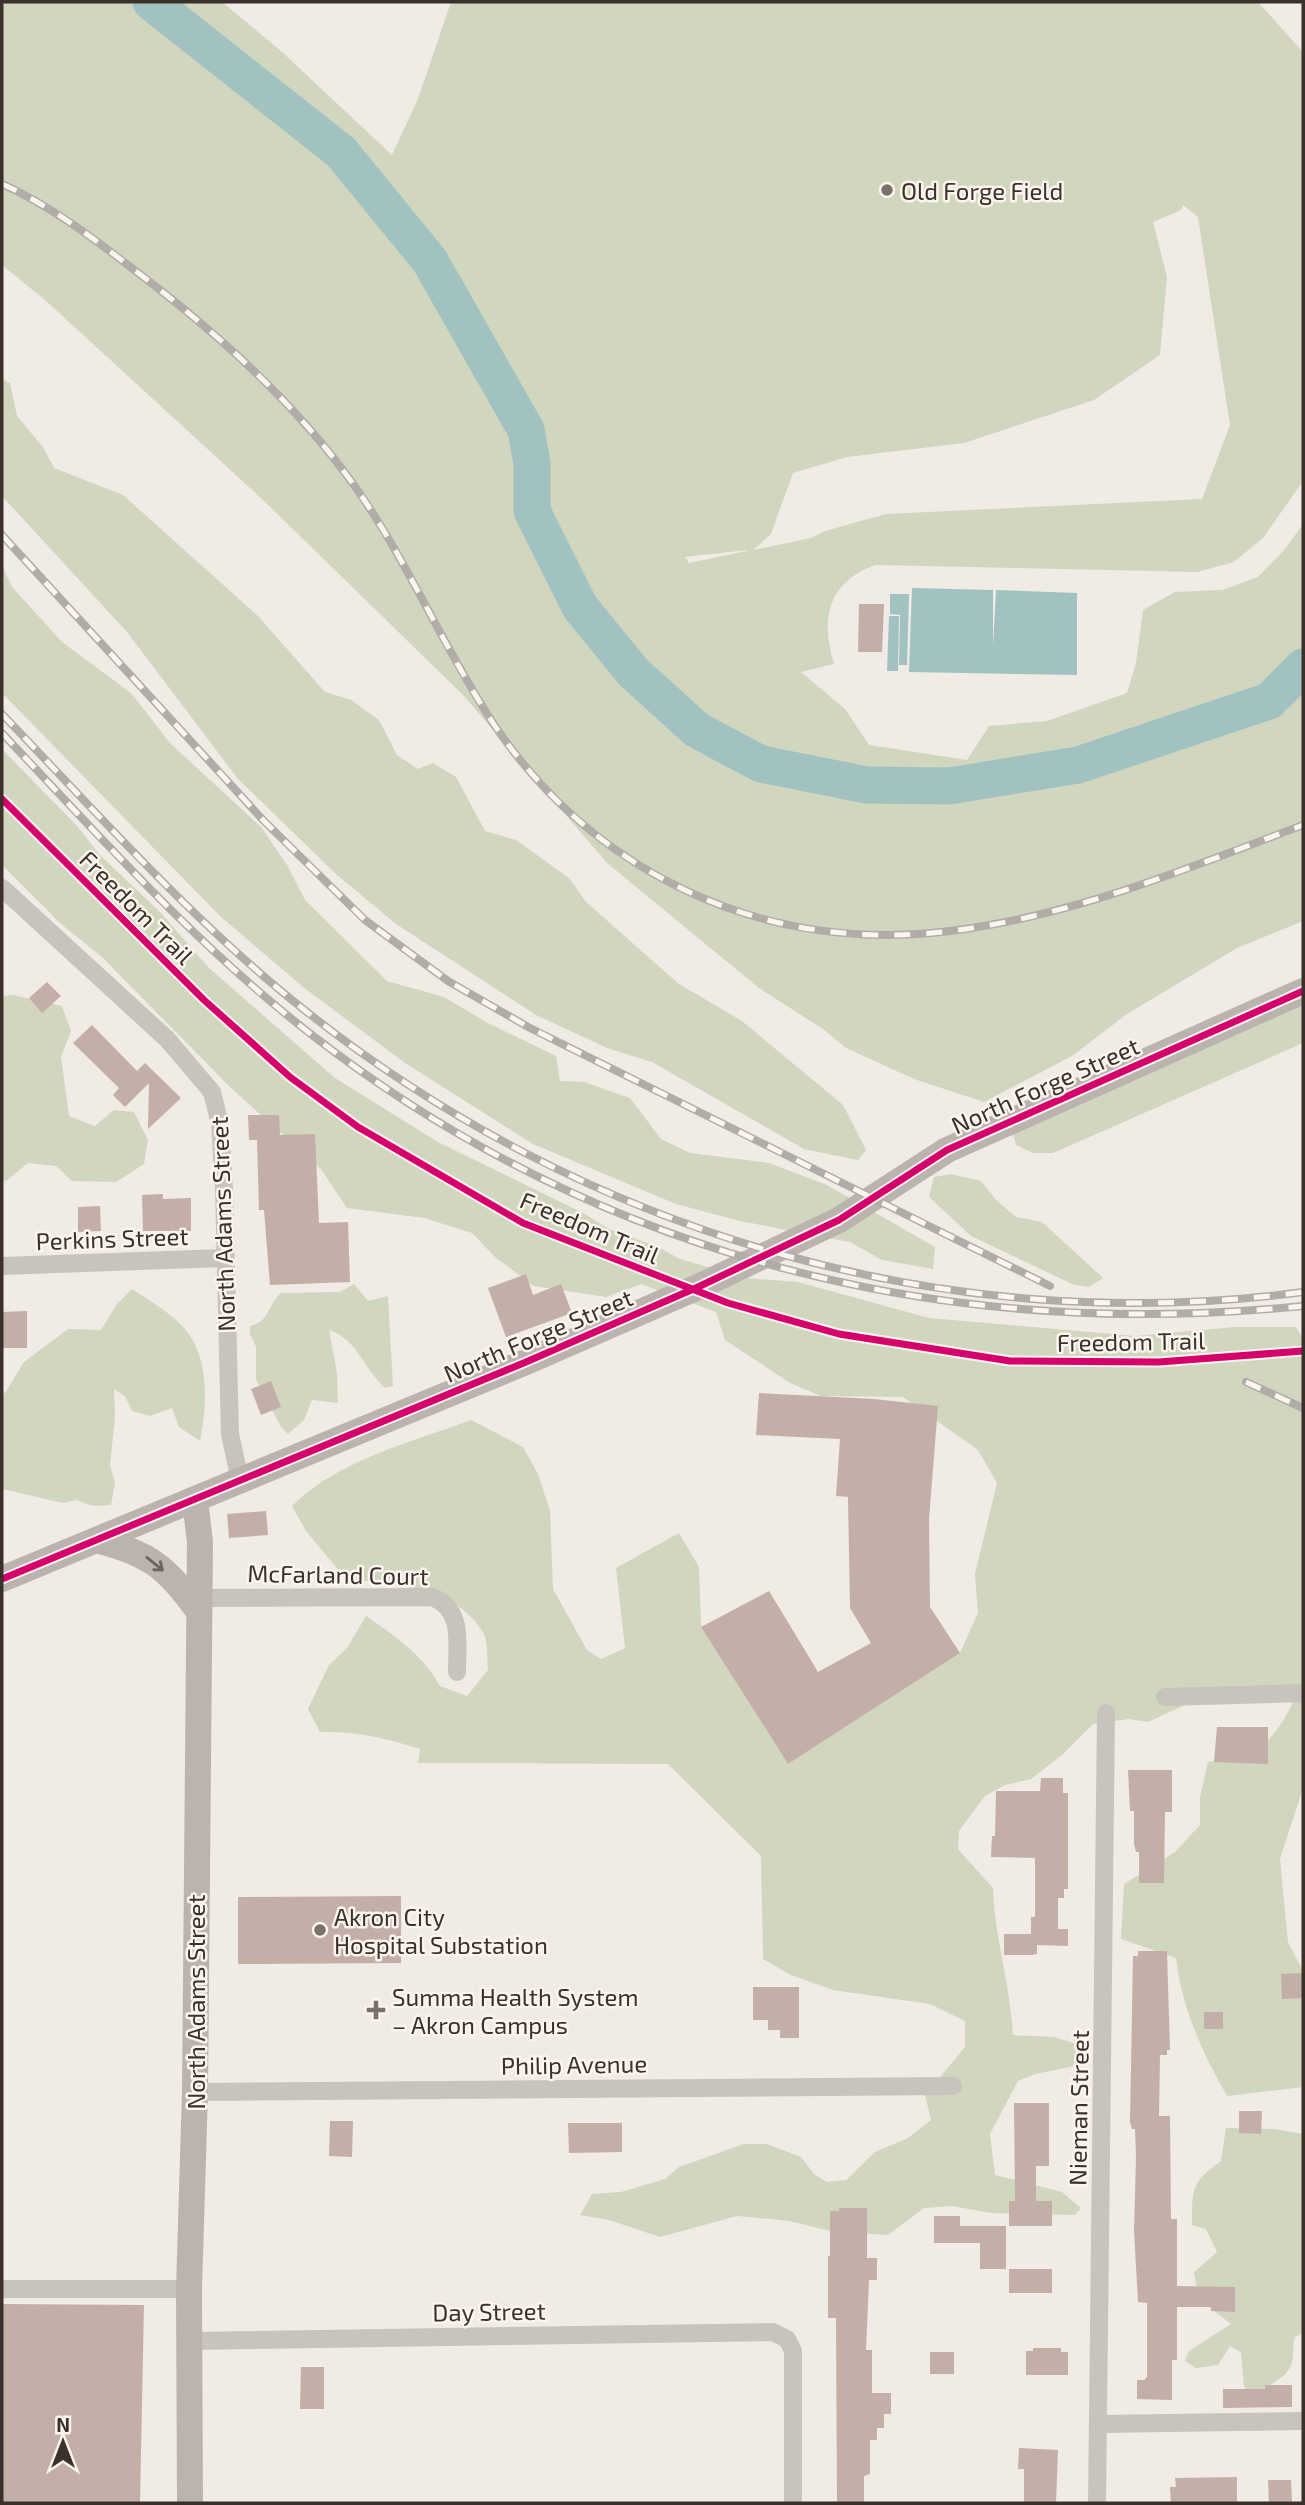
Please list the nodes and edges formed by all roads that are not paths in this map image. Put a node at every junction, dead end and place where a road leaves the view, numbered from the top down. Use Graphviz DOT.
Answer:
graph roads {
  1 [pos="2,888"];
  2 [pos="1303,991"];
  3 [pos="223,1258"];
  4 [pos="2,1266"];
  5 [pos="240,1480"];
  6 [pos="195,1500"];
  7 [pos="96,1540"];
  8 [pos="2,1579"];
  9 [pos="199,1605"];
  10 [pos="457,1672"];
  11 [pos="1303,1693"];
  12 [pos="1165,1697"];
  13 [pos="1107,1713"];
  14 [pos="953,2086"];
  15 [pos="195,2092"];
  16 [pos="2,2289"];
  17 [pos="189,2290"];
  18 [pos="191,2341"];
  19 [pos="1303,2421"];
  20 [pos="1099,2424"];
  21 [pos="190,2503"];
  22 [pos="793,2503"];
  23 [pos="1097,2503"];
  1 -- 3 [label="street, North Adams Street"];
  2 -- 5 [label="street, North Forge Street"];
  3 -- 4 [label="street, Perkins Street"];
  3 -- 5 [label="street, North Adams Street"];
  5 -- 6 [label="street, North Forge Street"];
  6 -- 7 [label="street, North Forge Street"];
  6 -- 9 [label="street, North Adams Street"];
  7 -- 8 [label="street, North Forge Street"];
  7 -- 9 [label="street, one-way"];
  9 -- 10 [label="street, McFarland Court"];
  9 -- 15 [label="street, North Adams Street"];
  11 -- 12 [label="street"];
  13 -- 20 [label="street, Nieman Street"];
  14 -- 15 [label="street, Philip Avenue"];
  15 -- 17 [label="street, North Adams Street"];
  16 -- 17 [label="street"];
  17 -- 18 [label="street, North Adams Street"];
  18 -- 21 [label="street, North Adams Street"];
  18 -- 22 [label="street, Day Street"];
  19 -- 20 [label="street"];
  20 -- 23 [label="street, Nieman Street"];
}
